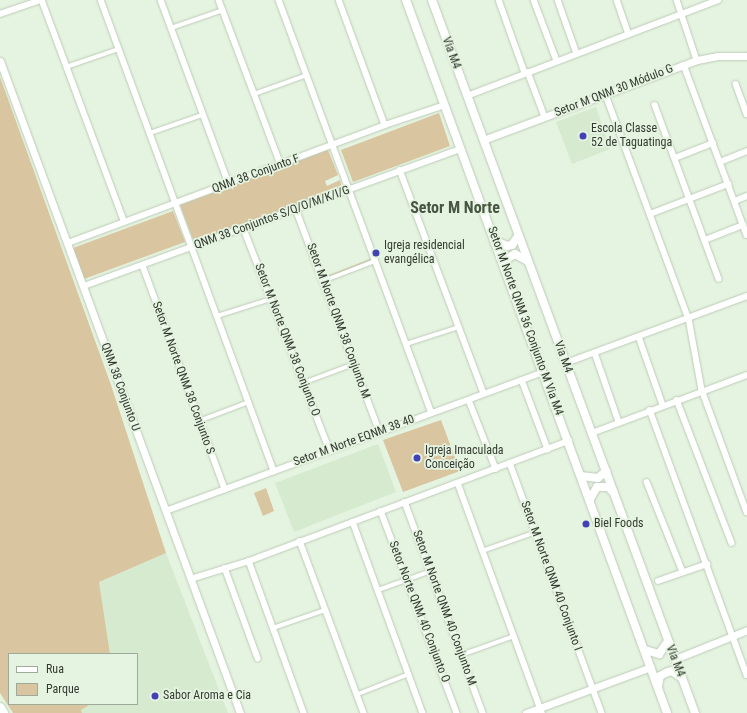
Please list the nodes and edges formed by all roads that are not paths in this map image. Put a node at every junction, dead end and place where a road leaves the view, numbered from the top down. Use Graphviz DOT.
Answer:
graph roads {
  1 [pos="41,0"];
  2 [pos="101,0"];
  3 [pos="161,0"];
  4 [pos="219,0"];
  5 [pos="279,0"];
  6 [pos="339,0"];
  7 [pos="406,0"];
  8 [pos="432,0"];
  9 [pos="499,0"];
  10 [pos="534,0"];
  11 [pos="558,0"];
  12 [pos="617,0"];
  13 [pos="677,0"];
  14 [pos="718,0"];
  15 [pos="223,10"];
  16 [pos="0,14"];
  17 [pos="682,14"];
  18 [pos="171,28"];
  19 [pos="629,34"];
  20 [pos="118,49"];
  21 [pos="577,54"];
  22 [pos="747,56"];
  23 [pos="697,60"];
  24 [pos="0,61"];
  25 [pos="556,61"];
  26 [pos="684,65"];
  27 [pos="66,67"];
  28 [pos="526,72"];
  29 [pos="307,75"];
  30 [pos="736,84"];
  31 [pos="254,94"];
  32 [pos="606,95"];
  33 [pos="467,96"];
  34 [pos="445,105"];
  35 [pos="655,105"];
  36 [pos="747,114"];
  37 [pos="202,115"];
  38 [pos="545,117"];
  39 [pos="385,125"];
  40 [pos="150,133"];
  41 [pos="483,140"];
  42 [pos="713,143"];
  43 [pos="333,146"];
  44 [pos="461,149"];
  45 [pos="747,151"];
  46 [pos="675,158"];
  47 [pos="720,162"];
  48 [pos="281,165"];
  49 [pos="400,170"];
  50 [pos="229,184"];
  51 [pos="728,184"];
  52 [pos="348,190"];
  53 [pos="747,196"];
  54 [pos="690,199"];
  55 [pos="735,201"];
  56 [pos="177,204"];
  57 [pos="296,209"];
  58 [pos="650,214"];
  59 [pos="124,221"];
  60 [pos="743,225"];
  61 [pos="244,229"];
  62 [pos="747,235"];
  63 [pos="518,236"];
  64 [pos="494,238"];
  65 [pos="705,240"];
  66 [pos="68,243"];
  67 [pos="192,248"];
  68 [pos="375,261"];
  69 [pos="528,262"];
  70 [pos="143,266"];
  71 [pos="505,266"];
  72 [pos="719,279"];
  73 [pos="323,281"];
  74 [pos="84,286"];
  75 [pos="747,296"];
  76 [pos="271,299"];
  77 [pos="217,316"];
  78 [pos="689,319"];
  79 [pos="459,327"];
  80 [pos="639,337"];
  81 [pos="406,344"];
  82 [pos="595,353"];
  83 [pos="566,363"];
  84 [pos="354,364"];
  85 [pos="543,372"];
  86 [pos="747,375"];
  87 [pos="522,380"];
  88 [pos="302,383"];
  89 [pos="702,390"];
  90 [pos="484,393"];
  91 [pos="469,400"];
  92 [pos="677,400"];
  93 [pos="249,402"];
  94 [pos="663,405"];
  95 [pos="650,410"];
  96 [pos="432,413"];
  97 [pos="199,421"];
  98 [pos="620,422"];
  99 [pos="380,433"];
  100 [pos="592,433"];
  101 [pos="569,441"];
  102 [pos="548,449"];
  103 [pos="330,451"];
  104 [pos="510,463"];
  105 [pos="496,469"];
  106 [pos="274,471"];
  107 [pos="606,471"];
  108 [pos="581,476"];
  109 [pos="647,482"];
  110 [pos="458,483"];
  111 [pos="585,484"];
  112 [pos="225,490"];
  113 [pos="613,492"];
  114 [pos="590,499"];
  115 [pos="405,502"];
  116 [pos="746,509"];
  117 [pos="166,511"];
  118 [pos="381,511"];
  119 [pos="353,522"];
  120 [pos="536,532"];
  121 [pos="300,541"];
  122 [pos="732,543"];
  123 [pos="482,552"];
  124 [pos="248,561"];
  125 [pos="707,564"];
  126 [pos="225,568"];
  127 [pos="431,571"];
  128 [pos="683,572"];
  129 [pos="191,579"];
  130 [pos="406,580"];
  131 [pos="658,581"];
  132 [pos="378,590"];
  133 [pos="325,610"];
  134 [pos="273,628"];
  135 [pos="747,630"];
  136 [pos="732,635"];
  137 [pos="514,636"];
  138 [pos="668,641"];
  139 [pos="645,650"];
  140 [pos="461,655"];
  141 [pos="258,658"];
  142 [pos="675,659"];
  143 [pos="651,667"];
  144 [pos="409,674"];
  145 [pos="747,675"];
  146 [pos="682,678"];
  147 [pos="658,686"];
  148 [pos="592,688"];
  149 [pos="358,694"];
  150 [pos="0,708"];
  151 [pos="541,710"];
  152 [pos="3,713"];
  153 [pos="240,713"];
  154 [pos="304,713"];
  155 [pos="364,713"];
  156 [pos="423,713"];
  157 [pos="457,713"];
  158 [pos="484,713"];
  159 [pos="526,713"];
  160 [pos="602,713"];
  161 [pos="667,713"];
  162 [pos="695,713"];
  1 -- 16 [label="street"];
  1 -- 27 [label="street"];
  2 -- 20 [label="street"];
  3 -- 18 [label="street"];
  4 -- 15 [label="street"];
  5 -- 29 [label="street"];
  6 -- 39 [label="street"];
  7 -- 34 [label="main road, Setor M Norte QNM 36 Conjunto M Via M4"];
  8 -- 33 [label="main road, Via M4"];
  9 -- 28 [label="street"];
  10 -- 25 [label="street"];
  11 -- 21 [label="street"];
  12 -- 19 [label="street"];
  13 -- 17 [label="street"];
  14 -- 17 [label="street"];
  15 -- 18 [label="street"];
  15 -- 31 [label="street"];
  17 -- 19 [label="street"];
  17 -- 23 [label="street"];
  18 -- 37 [label="street"];
  19 -- 21 [label="street"];
  20 -- 27 [label="street"];
  20 -- 40 [label="street"];
  21 -- 25 [label="street"];
  22 -- 23 [label="street, Setor M QNM 30 Módulo G"];
  23 -- 26 [label="street, Setor M QNM 30 Módulo G"];
  24 -- 66 [label="street, QNM 38 Conjunto U"];
  25 -- 28 [label="street"];
  26 -- 32 [label="street, Setor M QNM 30 Módulo G"];
  26 -- 42 [label="street"];
  27 -- 59 [label="street"];
  28 -- 33 [label="street"];
  28 -- 38 [label="street"];
  29 -- 31 [label="street"];
  29 -- 43 [label="street"];
  30 -- 36 [label="street"];
  31 -- 48 [label="street"];
  32 -- 38 [label="street, Setor M QNM 30 Módulo G"];
  32 -- 58 [label="street"];
  33 -- 41 [label="main road, Via M4"];
  34 -- 39 [label="street, QNM 38 Conjunto F"];
  34 -- 44 [label="main road, Setor M Norte QNM 36 Conjunto M Via M4"];
  35 -- 46 [label="street"];
  37 -- 40 [label="street"];
  37 -- 50 [label="street"];
  38 -- 41 [label="street, Setor M QNM 30 Módulo G"];
  39 -- 43 [label="street, QNM 38 Conjunto F"];
  40 -- 56 [label="street"];
  41 -- 63 [label="main road, Via M4"];
  42 -- 46 [label="street"];
  42 -- 47 [label="street"];
  43 -- 48 [label="street, QNM 38 Conjunto F"];
  43 -- 52 [label="street"];
  44 -- 49 [label="street, QNM 38 Conjuntos S/Q/O/M/K/I/G"];
  44 -- 64 [label="main road, Setor M Norte QNM 36 Conjunto M Via M4"];
  45 -- 47 [label="street"];
  46 -- 54 [label="street"];
  47 -- 51 [label="street"];
  48 -- 50 [label="street, QNM 38 Conjunto F"];
  49 -- 52 [label="street, QNM 38 Conjuntos S/Q/O/M/K/I/G"];
  49 -- 79 [label="street"];
  50 -- 56 [label="street, QNM 38 Conjunto F"];
  51 -- 54 [label="street"];
  51 -- 55 [label="street"];
  52 -- 57 [label="street, QNM 38 Conjuntos S/Q/O/M/K/I/G"];
  52 -- 68 [label="street"];
  53 -- 55 [label="street"];
  54 -- 58 [label="street"];
  54 -- 65 [label="street"];
  55 -- 60 [label="street"];
  56 -- 59 [label="street, QNM 38 Conjunto F"];
  56 -- 67 [label="street"];
  57 -- 61 [label="street, QNM 38 Conjuntos S/Q/O/M/K/I/G"];
  57 -- 73 [label="street, Setor M Norte QNM 38 Conjunto M"];
  58 -- 78 [label="street"];
  59 -- 66 [label="street, QNM 38 Conjunto F"];
  60 -- 62 [label="street"];
  60 -- 65 [label="street"];
  61 -- 67 [label="street, QNM 38 Conjuntos S/Q/O/M/K/I/G"];
  61 -- 76 [label="street, Setor M Norte QNM 38 Conjunto O"];
  63 -- 64 [label="main road"];
  63 -- 69 [label="main road, Via M4"];
  64 -- 71 [label="main road, Setor M Norte QNM 36 Conjunto M Via M4"];
  65 -- 72 [label="street"];
  66 -- 74 [label="street, QNM 38 Conjunto U"];
  67 -- 70 [label="street, QNM 38 Conjuntos S/Q/O/M/K/I/G"];
  67 -- 77 [label="street"];
  68 -- 73 [label="street"];
  68 -- 81 [label="street"];
  69 -- 71 [label="main road"];
  69 -- 83 [label="main road, Via M4"];
  70 -- 74 [label="street, QNM 38 Conjuntos S/Q/O/M/K/I/G"];
  70 -- 97 [label="street, Setor M Norte QNM 38 Conjunto S"];
  71 -- 85 [label="main road, Setor M Norte QNM 36 Conjunto M Via M4"];
  73 -- 84 [label="street, Setor M Norte QNM 38 Conjunto M"];
  74 -- 117 [label="street, QNM 38 Conjunto U"];
  75 -- 78 [label="street"];
  76 -- 77 [label="street"];
  76 -- 88 [label="street, Setor M Norte QNM 38 Conjunto O"];
  77 -- 93 [label="street"];
  78 -- 80 [label="street"];
  78 -- 89 [label="street"];
  79 -- 81 [label="street"];
  79 -- 90 [label="street"];
  80 -- 82 [label="street"];
  80 -- 94 [label="street"];
  81 -- 96 [label="street"];
  82 -- 83 [label="street"];
  82 -- 98 [label="street"];
  83 -- 100 [label="main road, Via M4"];
  84 -- 88 [label="street"];
  84 -- 99 [label="street, Setor M Norte QNM 38 Conjunto M"];
  85 -- 87 [label="street, Setor M Norte EQNM 38 40"];
  85 -- 101 [label="main road, Setor M Norte QNM 36 Conjunto M Via M4"];
  86 -- 89 [label="street"];
  87 -- 90 [label="street, Setor M Norte EQNM 38 40"];
  87 -- 102 [label="street"];
  88 -- 103 [label="street, Setor M Norte QNM 38 Conjunto O"];
  89 -- 92 [label="street"];
  89 -- 116 [label="street"];
  90 -- 91 [label="street, Setor M Norte EQNM 38 40"];
  91 -- 96 [label="street, Setor M Norte EQNM 38 40"];
  91 -- 105 [label="street"];
  92 -- 94 [label="street"];
  92 -- 122 [label="street"];
  93 -- 97 [label="street"];
  93 -- 106 [label="street"];
  94 -- 95 [label="street"];
  95 -- 98 [label="street"];
  95 -- 125 [label="street"];
  96 -- 99 [label="street, Setor M Norte EQNM 38 40"];
  97 -- 112 [label="street, Setor M Norte QNM 38 Conjunto S"];
  98 -- 100 [label="street"];
  99 -- 103 [label="street, Setor M Norte EQNM 38 40"];
  100 -- 107 [label="main road, Via M4"];
  101 -- 102 [label="street"];
  101 -- 108 [label="main road, Setor M Norte QNM 36 Conjunto M Via M4"];
  102 -- 104 [label="street"];
  103 -- 106 [label="street, Setor M Norte EQNM 38 40"];
  104 -- 105 [label="street"];
  104 -- 120 [label="street, Setor M Norte QNM 40 Conjunto I"];
  105 -- 110 [label="street"];
  106 -- 112 [label="street, Setor M Norte EQNM 38 40"];
  107 -- 108 [label="main road"];
  107 -- 113 [label="main road, Via M4"];
  108 -- 111 [label="main road, Setor M Norte QNM 36 Conjunto M Via M4"];
  109 -- 128 [label="street"];
  110 -- 115 [label="street"];
  110 -- 123 [label="street"];
  111 -- 114 [label="main road, Via M4"];
  112 -- 117 [label="street, Setor M Norte EQNM 38 40"];
  113 -- 114 [label="main road"];
  113 -- 138 [label="main road, Via M4"];
  114 -- 139 [label="main road, Via M4"];
  115 -- 118 [label="street"];
  115 -- 127 [label="street, Setor M Norte QNM 40 Conjunto M"];
  117 -- 129 [label="street, QNM 38 Conjunto U"];
  118 -- 119 [label="street"];
  118 -- 130 [label="street, Setor Norte QNM 40 Conjunto O"];
  119 -- 121 [label="street"];
  119 -- 132 [label="street"];
  120 -- 123 [label="street"];
  120 -- 148 [label="street, Setor M Norte QNM 40 Conjunto I"];
  121 -- 124 [label="street"];
  121 -- 133 [label="street"];
  123 -- 137 [label="street"];
  124 -- 126 [label="street"];
  124 -- 134 [label="street"];
  125 -- 128 [label="street"];
  125 -- 136 [label="street"];
  126 -- 129 [label="street"];
  126 -- 141 [label="street"];
  127 -- 130 [label="street"];
  127 -- 140 [label="street, Setor M Norte QNM 40 Conjunto M"];
  128 -- 131 [label="street"];
  129 -- 153 [label="street, QNM 38 Conjunto U"];
  130 -- 132 [label="street"];
  130 -- 157 [label="street, Setor Norte QNM 40 Conjunto O"];
  132 -- 144 [label="street"];
  133 -- 134 [label="street"];
  133 -- 149 [label="street"];
  134 -- 154 [label="street"];
  135 -- 136 [label="street"];
  136 -- 142 [label="street"];
  136 -- 145 [label="street"];
  137 -- 140 [label="street"];
  137 -- 151 [label="street"];
  138 -- 139 [label="main road"];
  138 -- 142 [label="main road, Via M4"];
  139 -- 143 [label="main road, Via M4"];
  140 -- 158 [label="street, Setor M Norte QNM 40 Conjunto M"];
  142 -- 146 [label="main road, Via M4"];
  143 -- 147 [label="main road, Via M4"];
  143 -- 148 [label="street"];
  144 -- 149 [label="street"];
  144 -- 156 [label="street"];
  146 -- 147 [label="main road"];
  146 -- 162 [label="main road, Via M4"];
  147 -- 161 [label="main road, Via M4"];
  148 -- 151 [label="street"];
  148 -- 160 [label="street, Setor M Norte QNM 40 Conjunto I"];
  149 -- 155 [label="street"];
  150 -- 152 [label="highway"];
  151 -- 159 [label="street"];
}
